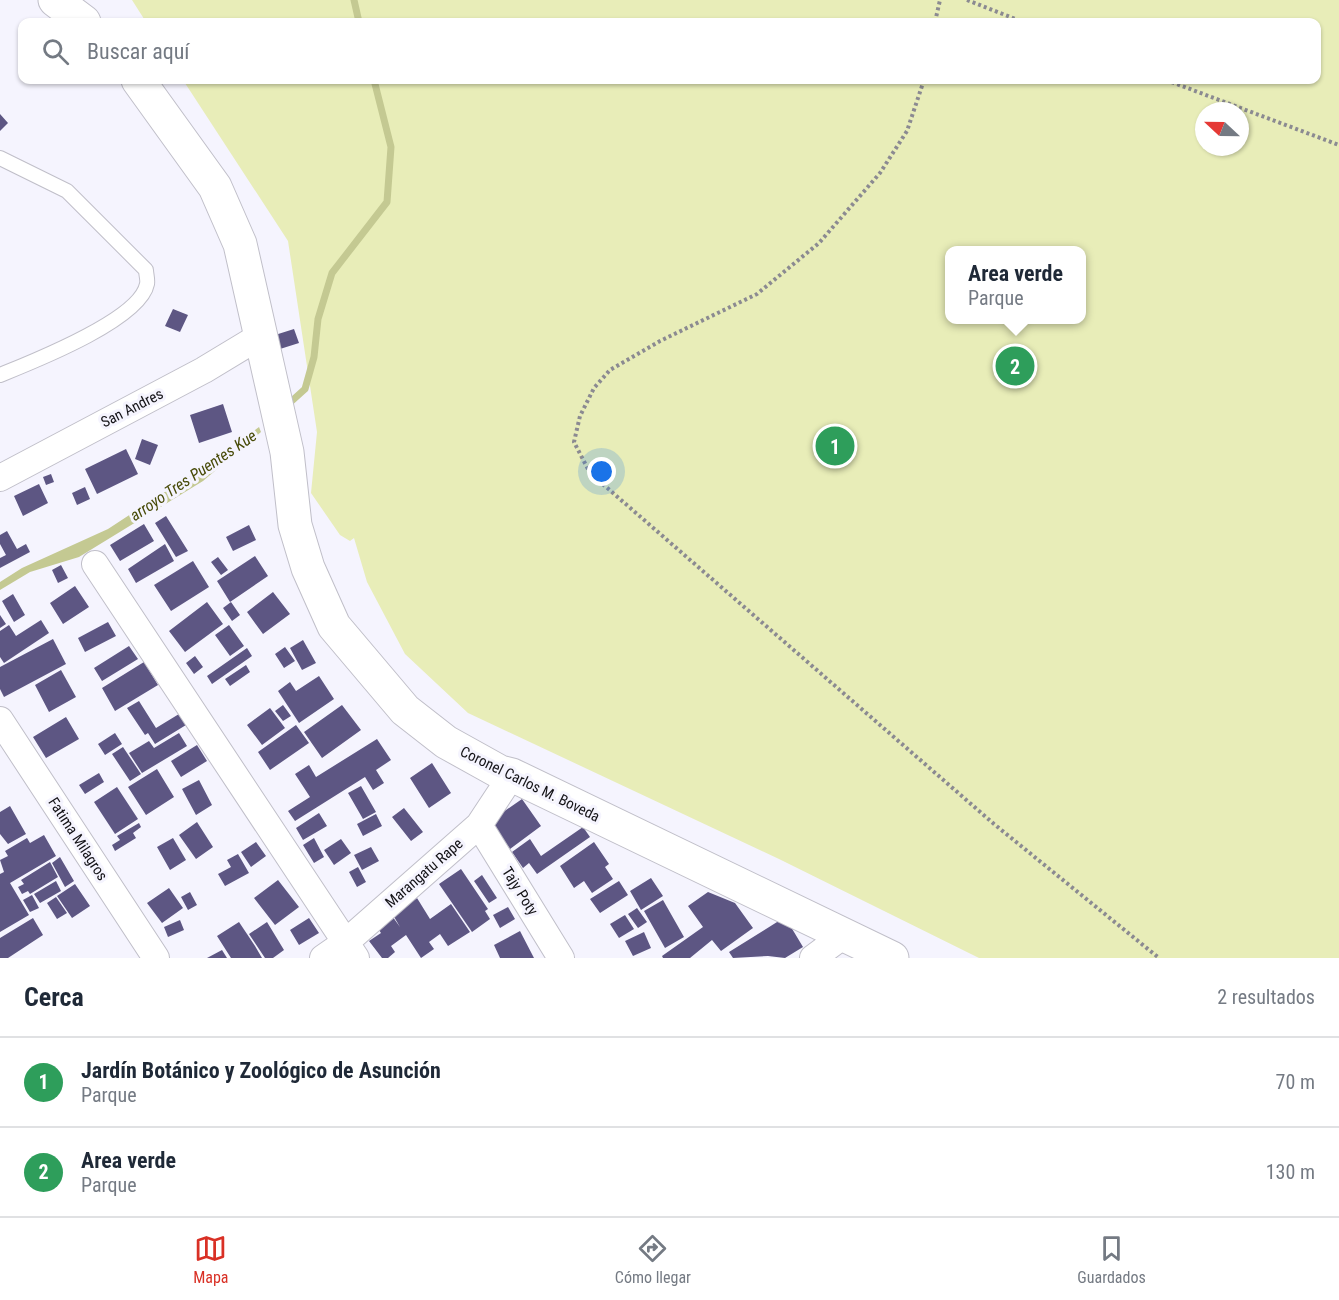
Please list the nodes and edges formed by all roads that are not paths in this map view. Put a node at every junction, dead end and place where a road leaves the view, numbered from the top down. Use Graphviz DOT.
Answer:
graph roads {
  1 [pos="55,0"];
  2 [pos="79,18"];
  3 [pos="141,84"];
  4 [pos="0,158"];
  5 [pos="262,335"];
  6 [pos="0,375"];
  7 [pos="0,478"];
  8 [pos="95,564"];
  9 [pos="0,720"];
  10 [pos="512,776"];
  11 [pos="479,825"];
  12 [pos="844,935"];
  13 [pos="351,950"];
  14 [pos="156,958"];
  15 [pos="323,958"];
  16 [pos="561,958"];
  17 [pos="813,958"];
  18 [pos="892,958"];
  1 -- 2 [label="street"];
  3 -- 5 [label="street"];
  4 -- 6 [label="lane"];
  5 -- 7 [label="street, San Andres"];
  5 -- 10 [label="street, Coronel Carlos M. Boveda"];
  8 -- 13 [label="street"];
  9 -- 14 [label="street, Fatima Milagros"];
  10 -- 11 [label="street, Marangatu Rape"];
  10 -- 12 [label="street, Coronel Carlos M. Boveda"];
  11 -- 13 [label="street, Marangatu Rape"];
  11 -- 16 [label="street, Tajy Poty"];
  12 -- 17 [label="street"];
  12 -- 18 [label="street, Coronel Carlos M. Boveda"];
  13 -- 15 [label="street, Marangatu Rape"];
}
